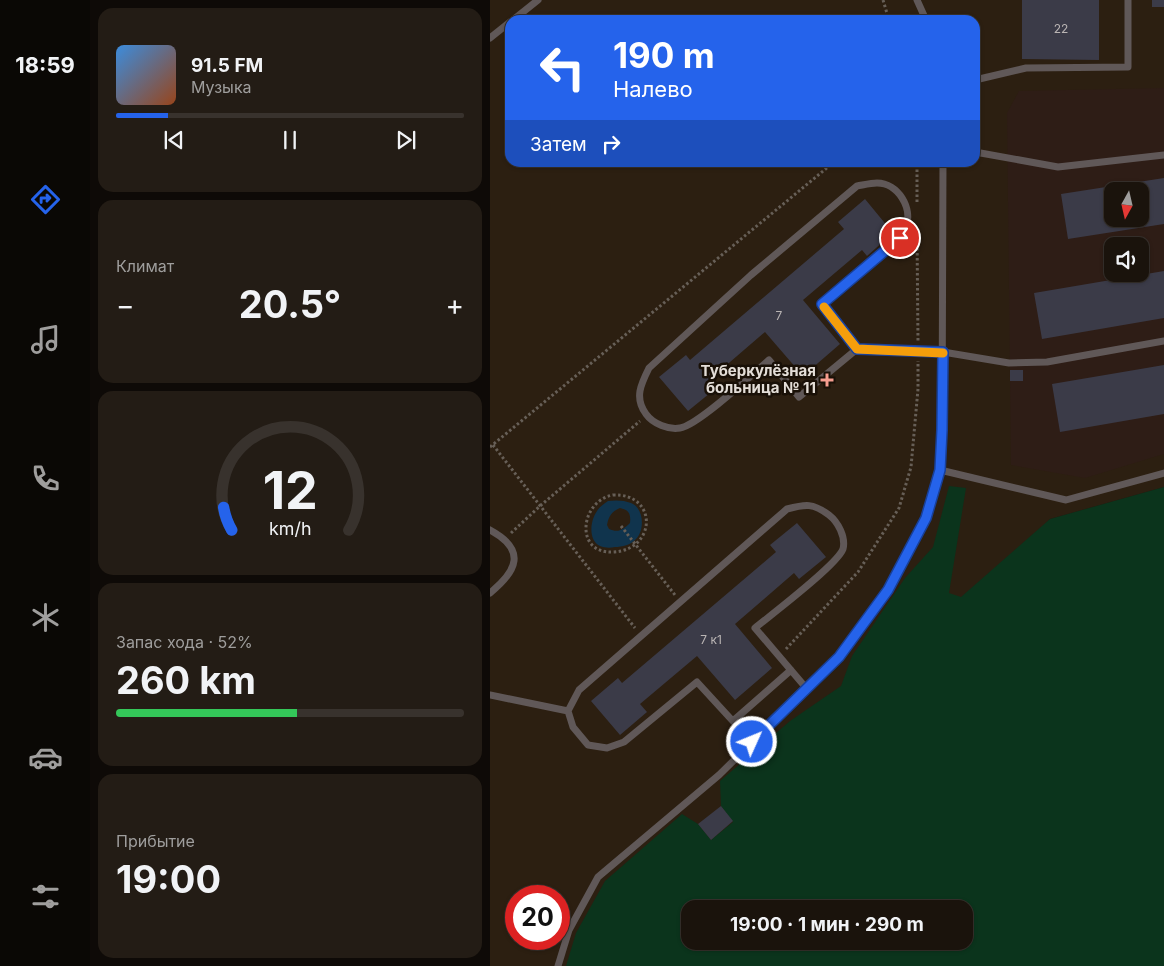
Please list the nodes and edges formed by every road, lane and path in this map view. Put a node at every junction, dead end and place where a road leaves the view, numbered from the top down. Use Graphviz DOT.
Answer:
graph roads {
  1 [pos="538,0"];
  2 [pos="884,0"];
  3 [pos="917,0"];
  4 [pos="1128,0"];
  5 [pos="519,15"];
  6 [pos="888,15"];
  7 [pos="924,15"];
  8 [pos="505,26"];
  9 [pos="490,38"];
  10 [pos="980,79"];
  11 [pos="980,153"];
  12 [pos="1164,155"];
  13 [pos="828,167"];
  14 [pos="917,167"];
  15 [pos="943,167"];
  16 [pos="917,209"];
  17 [pos="916,227"];
  18 [pos="1164,341"];
  19 [pos="857,349"];
  20 [pos="918,351"];
  21 [pos="943,352"];
  22 [pos="647,416"];
  23 [pos="491,446"];
  24 [pos="940,470"];
  25 [pos="1164,473"];
  26 [pos="540,506"];
  27 [pos="622,526"];
  28 [pos="490,530"];
  29 [pos="505,539"];
  30 [pos="636,544"];
  31 [pos="490,594"];
  32 [pos="680,602"];
  33 [pos="641,636"];
  34 [pos="779,656"];
  35 [pos="792,670"];
  36 [pos="807,689"];
  37 [pos="490,695"];
  38 [pos="568,711"];
  39 [pos="733,721"];
  40 [pos="752,742"];
  41 [pos="558,966"];
  1 -- 5 [label="lane"];
  2 -- 6 [label="path"];
  3 -- 7 [label="lane"];
  4 -- 10 [label="lane"];
  8 -- 9 [label="lane"];
  11 -- 12 [label="lane"];
  13 -- 23 [label="path"];
  14 -- 16 [label="path"];
  15 -- 21 [label="lane"];
  17 -- 20 [label="path"];
  18 -- 21 [label="lane"];
  19 -- 20 [label="lane"];
  19 -- 22 [label="lane"];
  19 -- 22 [label="lane"];
  20 -- 21 [label="lane"];
  20 -- 34 [label="path"];
  21 -- 24 [label="lane"];
  22 -- 26 [label="path"];
  23 -- 26 [label="path"];
  24 -- 25 [label="lane"];
  24 -- 36 [label="lane"];
  26 -- 29 [label="path"];
  26 -- 33 [label="path"];
  27 -- 30 [label="path"];
  28 -- 29 [label="lane"];
  29 -- 31 [label="lane"];
  30 -- 30 [label="path"];
  30 -- 32 [label="path"];
  32 -- 33 [label="lane"];
  32 -- 34 [label="lane"];
  33 -- 38 [label="lane"];
  34 -- 35 [label="lane"];
  35 -- 36 [label="lane"];
  35 -- 39 [label="lane"];
  36 -- 40 [label="lane"];
  37 -- 38 [label="lane"];
  38 -- 39 [label="lane"];
  39 -- 40 [label="lane"];
  40 -- 41 [label="lane"];
}
